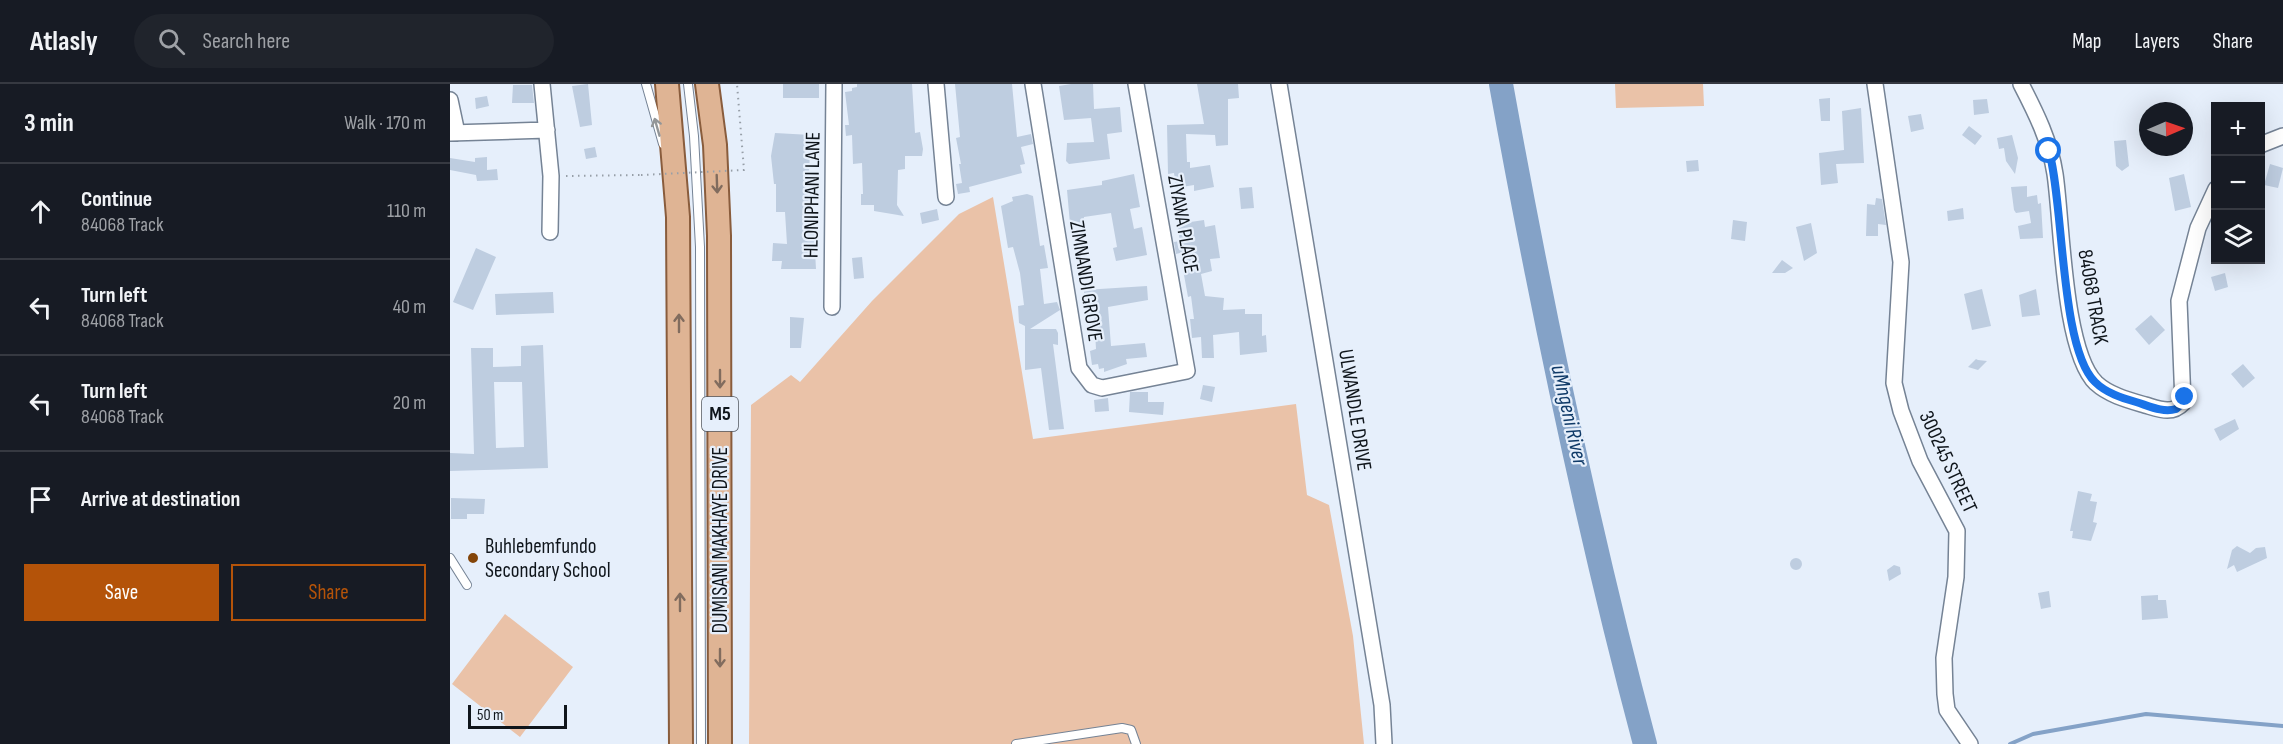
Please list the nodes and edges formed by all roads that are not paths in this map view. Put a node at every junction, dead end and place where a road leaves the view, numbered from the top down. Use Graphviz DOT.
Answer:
graph roads {
  1 [pos="542,84"];
  2 [pos="646,84"];
  3 [pos="667,84"];
  4 [pos="688,84"];
  5 [pos="834,84"];
  6 [pos="936,84"];
  7 [pos="1033,84"];
  8 [pos="1136,84"];
  9 [pos="1279,84"];
  10 [pos="1875,84"];
  11 [pos="2021,84"];
  12 [pos="712,89"];
  13 [pos="450,100"];
  14 [pos="547,130"];
  15 [pos="453,133"];
  16 [pos="2283,136"];
  17 [pos="2265,143"];
  18 [pos="675,166"];
  19 [pos="946,197"];
  20 [pos="2211,200"];
  21 [pos="550,232"];
  22 [pos="831,307"];
  23 [pos="1187,371"];
  24 [pos="450,558"];
  25 [pos="467,585"];
  26 [pos="681,744"];
  27 [pos="701,744"];
  28 [pos="720,744"];
  29 [pos="1016,744"];
  30 [pos="1136,744"];
  31 [pos="1384,744"];
  32 [pos="1970,744"];
  1 -- 14 [label="street"];
  18 -- 2 [label="lane, one-way"];
  3 -- 18 [label="main road, DUMISANI MAKHAYE DRIVE / M5"];
  4 -- 27 [label="lane"];
  5 -- 22 [label="street, HLONIPHANI LANE"];
  6 -- 19 [label="street"];
  7 -- 23 [label="street, ZIMNANDI GROVE"];
  8 -- 23 [label="street, ZIYAWA PLACE"];
  9 -- 31 [label="street, ULWANDLE DRIVE"];
  10 -- 32 [label="street, 300245 STREET"];
  11 -- 20 [label="street, 84068 TRACK"];
  12 -- 28 [label="main road, DUMISANI MAKHAYE DRIVE / M5, one-way"];
  13 -- 15 [label="street"];
  14 -- 15 [label="street"];
  14 -- 21 [label="street"];
  16 -- 17 [label="street"];
  26 -- 18 [label="main road, DUMISANI MAKHAYE DRIVE / M5, one-way"];
  24 -- 25 [label="lane"];
  29 -- 30 [label="lane"];
}
